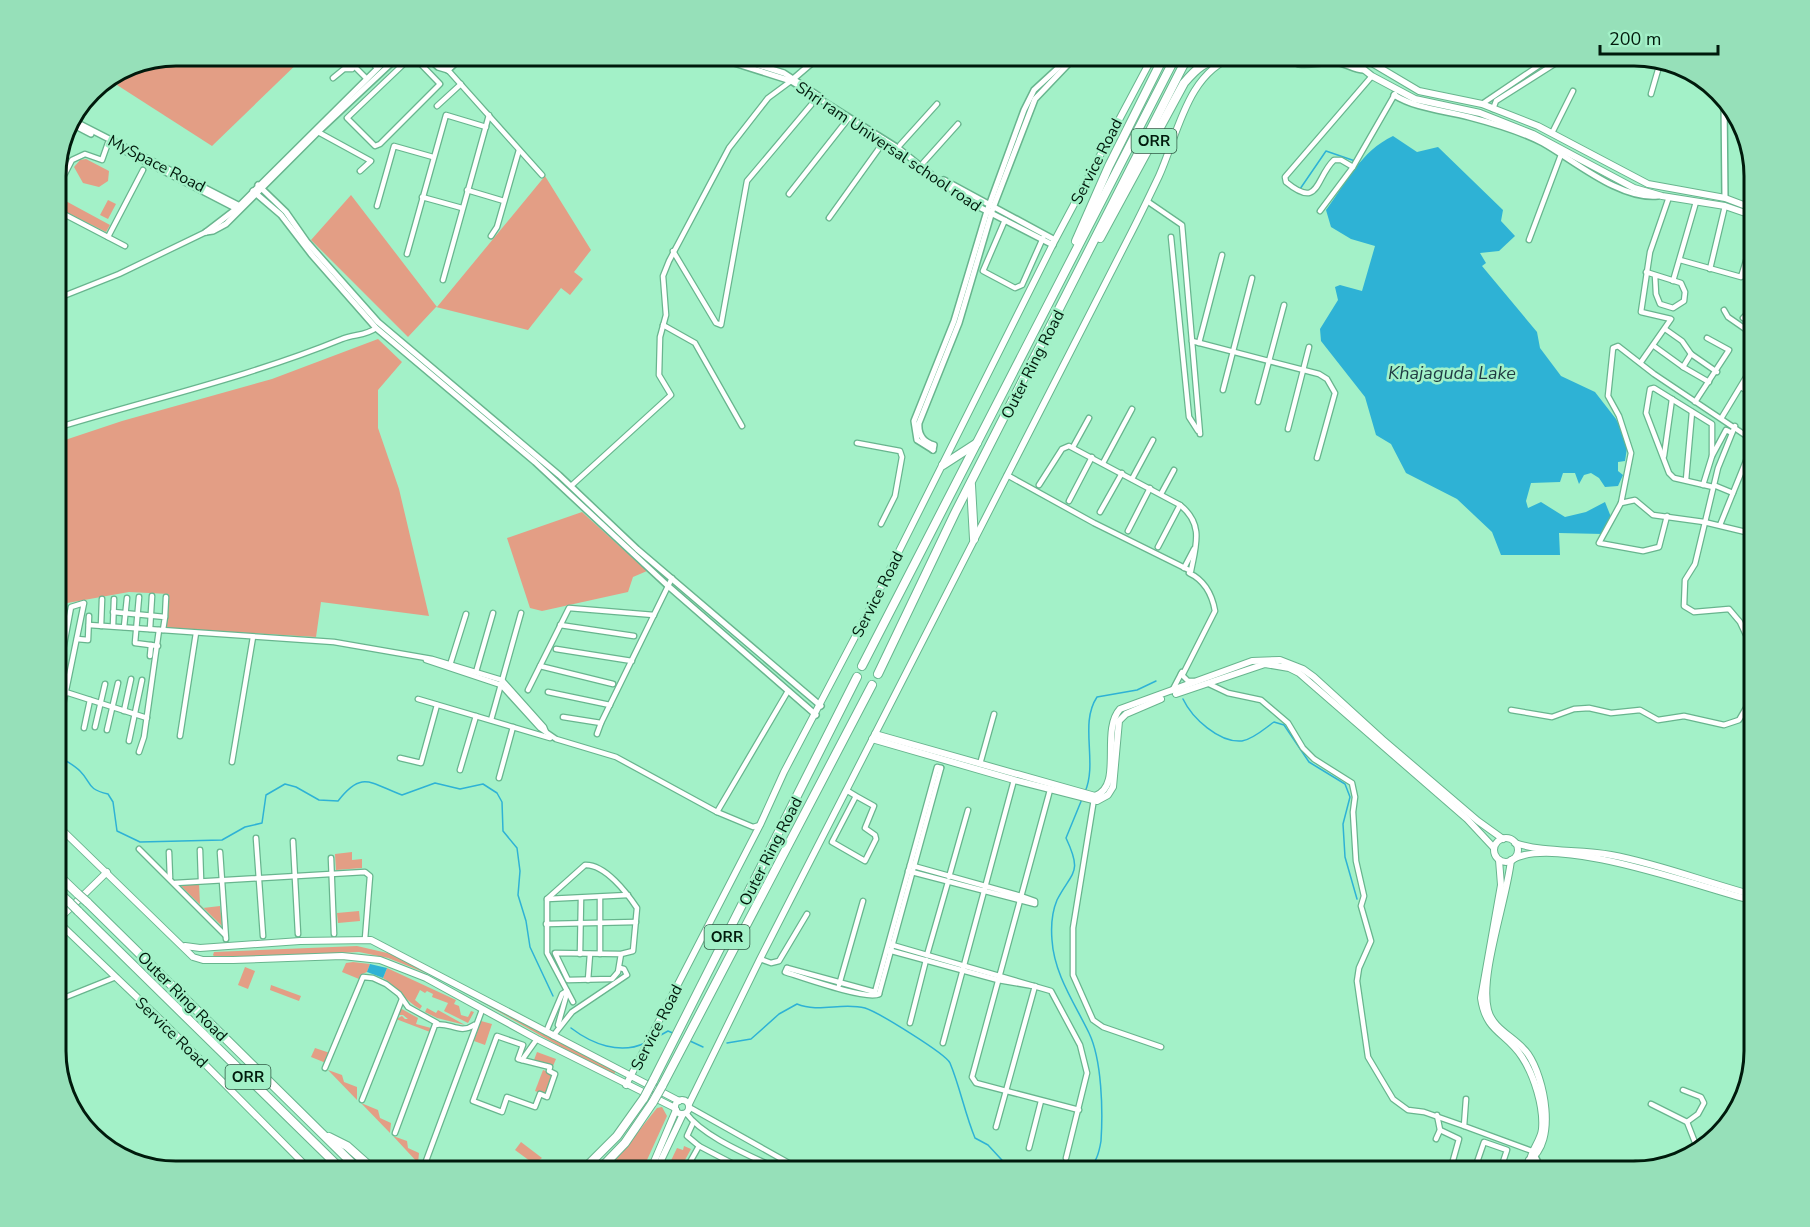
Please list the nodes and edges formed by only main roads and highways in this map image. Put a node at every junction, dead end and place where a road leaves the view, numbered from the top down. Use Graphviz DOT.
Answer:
graph roads {
  1 [pos="1147,66"];
  2 [pos="1159,66"];
  3 [pos="1171,66"];
  4 [pos="1183,66"];
  5 [pos="1201,66"];
  6 [pos="1214,66"];
  7 [pos="1359,66"];
  8 [pos="1377,66"];
  9 [pos="1744,205"];
  10 [pos="1744,212"];
  11 [pos="1057,288"];
  12 [pos="1068,293"];
  13 [pos="978,442"];
  14 [pos="943,465"];
  15 [pos="970,483"];
  16 [pos="974,539"];
  17 [pos="914,568"];
  18 [pos="926,573"];
  19 [pos="862,666"];
  20 [pos="878,674"];
  21 [pos="856,677"];
  22 [pos="872,685"];
  23 [pos="1169,693"];
  24 [pos="874,736"];
  25 [pos="1083,796"];
  26 [pos="66,833"];
  27 [pos="1503,838"];
  28 [pos="1515,843"];
  29 [pos="1494,848"];
  30 [pos="1499,860"];
  31 [pos="1512,860"];
  32 [pos="107,872"];
  33 [pos="66,883"];
  34 [pos="1744,892"];
  35 [pos="1744,898"];
  36 [pos="66,900"];
  37 [pos="66,911"];
  38 [pos="66,930"];
  39 [pos="182,944"];
  40 [pos="210,947"];
  41 [pos="212,960"];
  42 [pos="444,977"];
  43 [pos="440,985"];
  44 [pos="631,1076"];
  45 [pos="627,1085"];
  46 [pos="680,1101"];
  47 [pos="675,1109"];
  48 [pos="687,1110"];
  49 [pos="323,1134"];
  50 [pos="1534,1153"];
  51 [pos="1529,1160"];
  52 [pos="300,1161"];
  53 [pos="332,1161"];
  54 [pos="349,1161"];
  55 [pos="363,1161"];
  56 [pos="593,1161"];
  57 [pos="608,1161"];
  58 [pos="655,1161"];
  59 [pos="662,1161"];
  1 -- 14 [label="main road, Service Road"];
  2 -- 11 [label="highway, ORR"];
  3 -- 11 [label="highway, Outer Ring Road / ORR"];
  4 -- 12 [label="highway, Outer Ring Road / ORR"];
  5 -- 12 [label="highway, ORR"];
  6 -- 16 [label="main road"];
  7 -- 10 [label="main road"];
  8 -- 9 [label="main road"];
  11 -- 13 [label="highway, Outer Ring Road / ORR"];
  12 -- 15 [label="highway, Outer Ring Road / ORR"];
  13 -- 14 [label="highway"];
  13 -- 17 [label="highway, Outer Ring Road / ORR"];
  14 -- 44 [label="main road, Service Road"];
  15 -- 16 [label="highway"];
  15 -- 18 [label="highway, Outer Ring Road / ORR"];
  16 -- 24 [label="main road"];
  17 -- 18 [label="highway"];
  17 -- 19 [label="highway, Outer Ring Road / ORR"];
  18 -- 20 [label="highway, Outer Ring Road / ORR"];
  21 -- 56 [label="highway, Outer Ring Road / ORR, bridge"];
  22 -- 57 [label="highway, Outer Ring Road / ORR, bridge"];
  23 -- 25 [label="main road"];
  23 -- 27 [label="main road"];
  23 -- 29 [label="main road"];
  24 -- 25 [label="main road"];
  24 -- 25 [label="main road"];
  24 -- 48 [label="main road"];
  26 -- 32 [label="main road"];
  27 -- 28 [label="main road"];
  27 -- 29 [label="main road"];
  28 -- 31 [label="main road"];
  28 -- 34 [label="main road"];
  29 -- 30 [label="main road"];
  30 -- 31 [label="main road"];
  30 -- 50 [label="main road"];
  31 -- 35 [label="main road"];
  31 -- 50 [label="main road"];
  32 -- 37 [label="main road"];
  32 -- 39 [label="main road"];
  33 -- 49 [label="highway, Outer Ring Road / ORR, bridge"];
  36 -- 53 [label="highway, Outer Ring Road / ORR, bridge"];
  38 -- 52 [label="main road, Service Road"];
  39 -- 40 [label="main road"];
  39 -- 41 [label="main road"];
  40 -- 41 [label="main road"];
  40 -- 42 [label="main road"];
  41 -- 43 [label="main road"];
  42 -- 43 [label="main road"];
  42 -- 44 [label="main road"];
  43 -- 45 [label="main road"];
  44 -- 45 [label="main road, Service Road"];
  44 -- 46 [label="main road"];
  45 -- 47 [label="main road, Service Road"];
  46 -- 47 [label="main road"];
  46 -- 48 [label="main road"];
  47 -- 48 [label="main road, Service Road"];
  47 -- 58 [label="main road"];
  48 -- 59 [label="main road"];
  49 -- 54 [label="highway, Outer Ring Road / ORR"];
  49 -- 55 [label="highway"];
  50 -- 51 [label="main road"];
}
